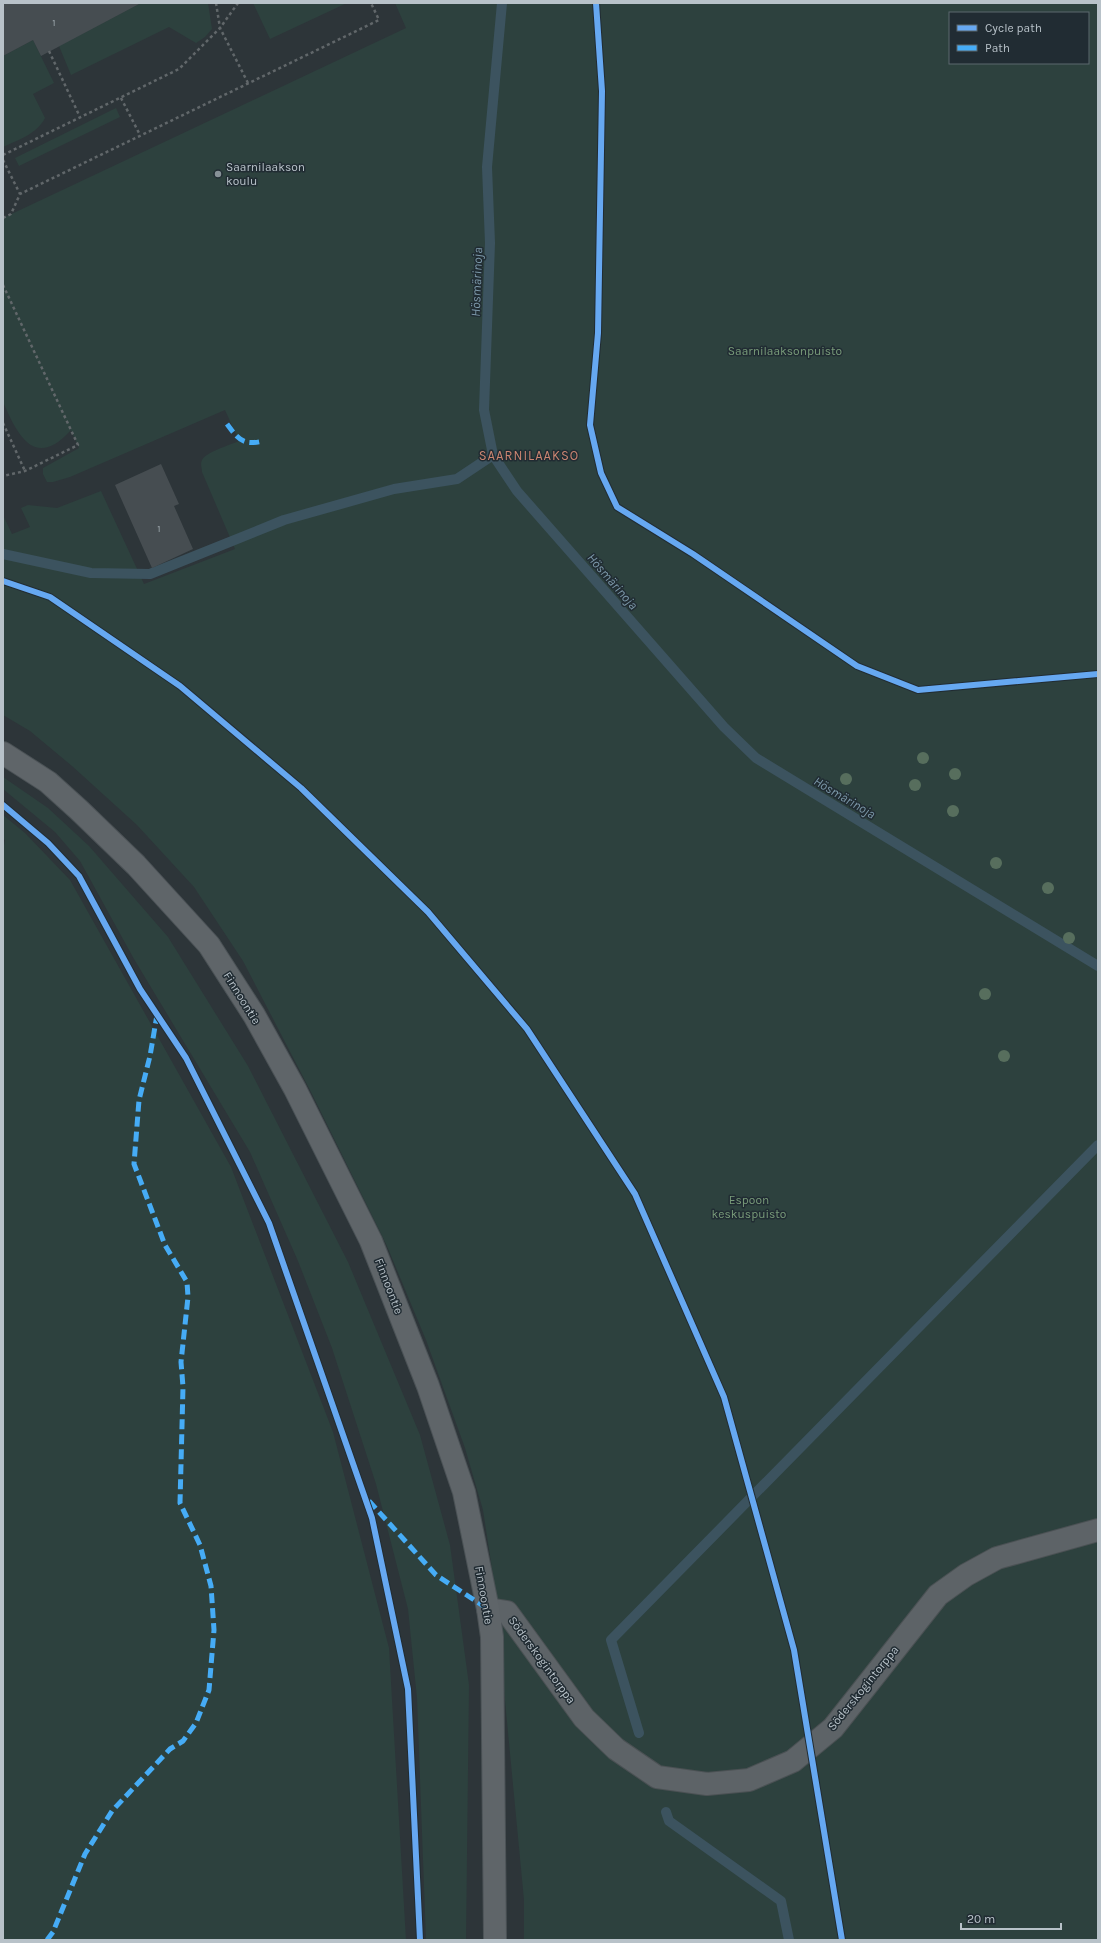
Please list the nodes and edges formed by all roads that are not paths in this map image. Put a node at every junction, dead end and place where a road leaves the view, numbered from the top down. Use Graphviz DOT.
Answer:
graph roads {
  1 [pos="3,753"];
  2 [pos="1098,1530"];
  3 [pos="488,1608"];
  4 [pos="495,1940"];
  1 -- 3 [label="main road, Finnoontie"];
  2 -- 3 [label="street, Söderskogintorppa"];
  3 -- 4 [label="main road, Finnoontie"];
}
